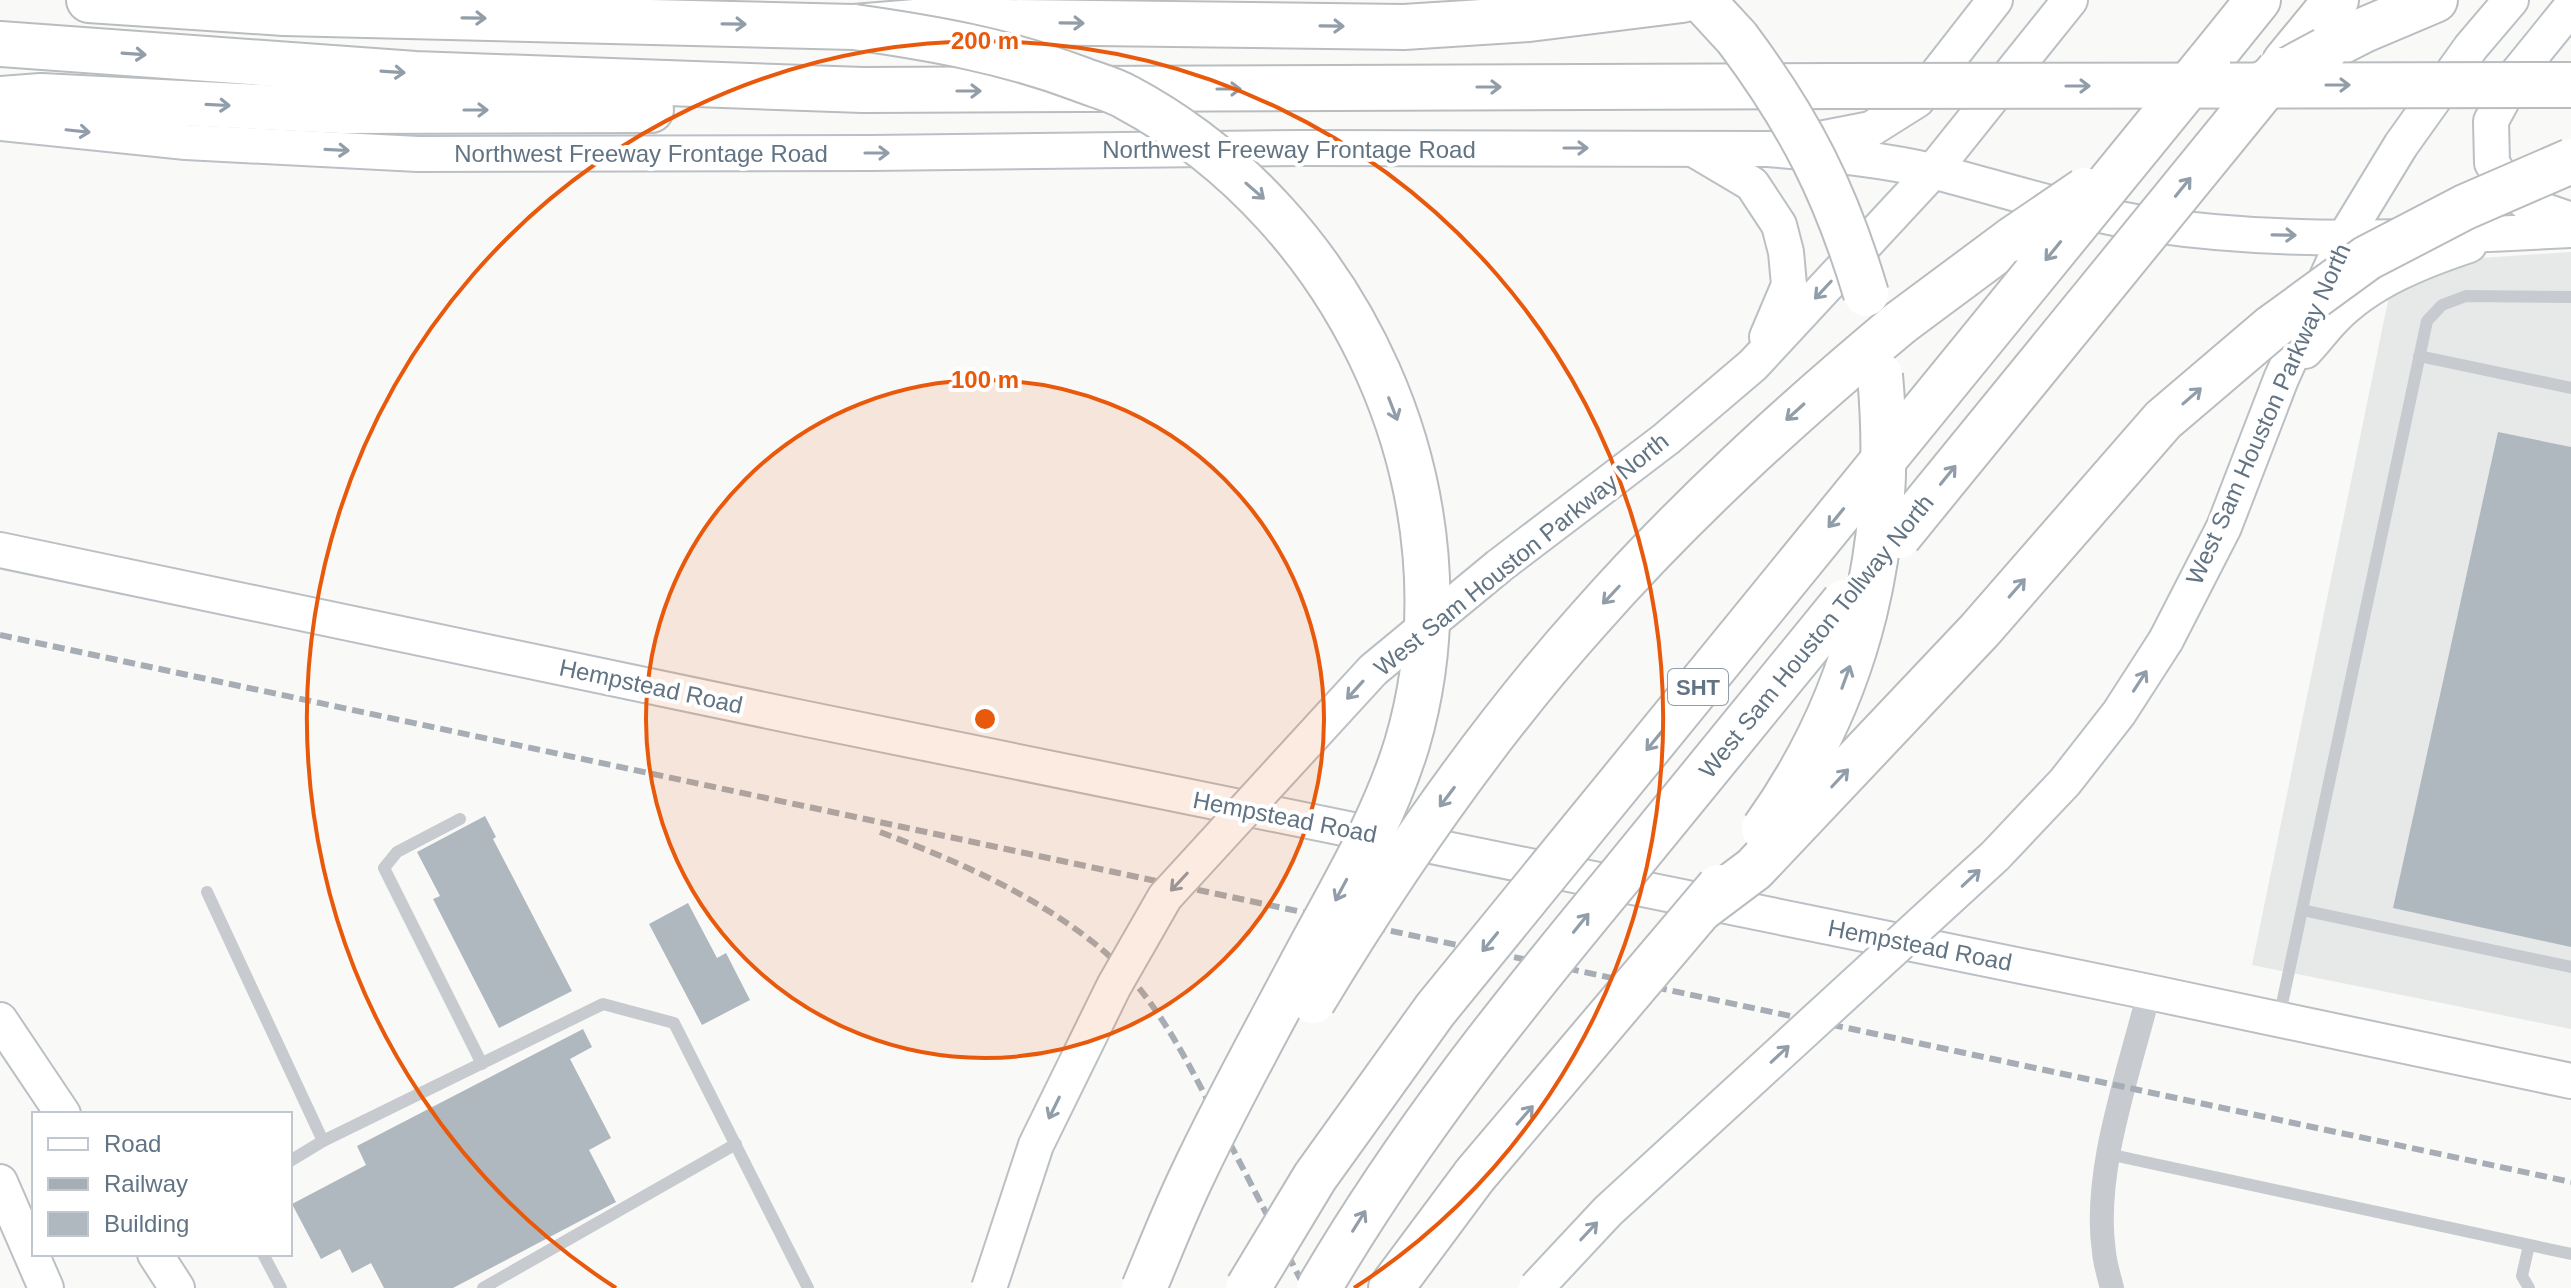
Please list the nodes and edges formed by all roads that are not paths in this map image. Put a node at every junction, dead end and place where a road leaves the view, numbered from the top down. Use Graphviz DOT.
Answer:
graph roads {
  1 [pos="89,0"];
  2 [pos="1682,0"];
  3 [pos="1702,0"];
  4 [pos="1995,0"];
  5 [pos="2070,0"];
  6 [pos="2258,0"];
  7 [pos="2336,0"];
  8 [pos="2435,0"];
  9 [pos="2511,0"];
  10 [pos="2571,7"];
  11 [pos="854,27"];
  12 [pos="0,44"];
  13 [pos="2571,85"];
  14 [pos="863,90"];
  15 [pos="0,99"];
  16 [pos="0,123"];
  17 [pos="1689,147"];
  18 [pos="1769,149"];
  19 [pos="2571,161"];
  20 [pos="1933,171"];
  21 [pos="2571,220"];
  22 [pos="2571,230"];
  23 [pos="2507,233"];
  24 [pos="2345,237"];
  25 [pos="2571,297"];
  26 [pos="2419,356"];
  27 [pos="1753,365"];
  28 [pos="2281,379"];
  29 [pos="2571,388"];
  30 [pos="0,550"];
  31 [pos="460,819"];
  32 [pos="207,892"];
  33 [pos="1702,908"];
  34 [pos="2302,910"];
  35 [pos="2571,967"];
  36 [pos="2149,992"];
  37 [pos="2279,1019"];
  38 [pos="0,1020"];
  39 [pos="482,1064"];
  40 [pos="2571,1081"];
  41 [pos="62,1112"];
  42 [pos="323,1141"];
  43 [pos="736,1144"];
  44 [pos="2108,1154"];
  45 [pos="292,1160"];
  46 [pos="0,1182"];
  47 [pos="2529,1245"];
  48 [pos="2571,1254"];
  49 [pos="32,1256"];
  50 [pos="32,1256"];
  51 [pos="156,1256"];
  52 [pos="264,1256"];
  53 [pos="46,1288"];
  54 [pos="177,1288"];
  55 [pos="281,1288"];
  56 [pos="483,1288"];
  57 [pos="808,1288"];
  58 [pos="989,1288"];
  59 [pos="1144,1288"];
  60 [pos="1167,1288"];
  61 [pos="1248,1288"];
  62 [pos="1319,1288"];
  63 [pos="1391,1288"];
  64 [pos="1536,1288"];
  65 [pos="2112,1288"];
  66 [pos="2529,1288"];
  1 -- 11 [label="highway, one-way"];
  11 -- 2 [label="highway, one-way, bridge"];
  33 -- 3 [label="highway, one-way, bridge"];
  4 -- 18 [label="main road"];
  5 -- 20 [label="main road, West Sam Houston Parkway North"];
  6 -- 61 [label="highway, SHT, one-way, bridge"];
  62 -- 7 [label="highway, West Sam Houston Tollway North / SHT, one-way, bridge"];
  8 -- 60 [label="highway, one-way, bridge"];
  9 -- 24 [label="main road, West Sam Houston Parkway North"];
  10 -- 21 [label="main road"];
  11 -- 59 [label="highway, one-way, bridge"];
  12 -- 14 [label="highway, one-way"];
  14 -- 13 [label="highway, one-way, bridge"];
  15 -- 14 [label="highway, one-way"];
  16 -- 17 [label="main road, Northwest Freeway Frontage Road, one-way"];
  17 -- 18 [label="main road, Northwest Freeway Frontage Road"];
  17 -- 27 [label="main road"];
  18 -- 20 [label="main road, Northwest Freeway Frontage Road"];
  33 -- 19 [label="highway, one-way, bridge"];
  20 -- 24 [label="main road, Northwest Freeway Frontage Road, one-way"];
  20 -- 27 [label="main road, West Sam Houston Parkway North, one-way"];
  22 -- 23 [label="main road, Northwest Freeway Frontage Road"];
  23 -- 24 [label="main road, Northwest Freeway Frontage Road"];
  23 -- 28 [label="main road"];
  24 -- 28 [label="main road, West Sam Houston Parkway North"];
  25 -- 26 [label="lane"];
  26 -- 29 [label="lane"];
  26 -- 34 [label="lane"];
  27 -- 58 [label="main road, West Sam Houston Parkway North, one-way, bridge"];
  64 -- 28 [label="main road, West Sam Houston Parkway North, one-way, bridge"];
  30 -- 36 [label="main road, Hempstead Road"];
  31 -- 39 [label="lane"];
  32 -- 42 [label="lane"];
  63 -- 33 [label="highway, one-way, bridge"];
  34 -- 35 [label="lane"];
  34 -- 37 [label="lane"];
  36 -- 37 [label="main road, Hempstead Road"];
  36 -- 44 [label="street"];
  37 -- 40 [label="main road, Hempstead Road"];
  38 -- 41 [label="main road"];
  39 -- 42 [label="lane"];
  39 -- 43 [label="lane"];
  42 -- 45 [label="lane"];
  43 -- 56 [label="lane"];
  43 -- 57 [label="lane"];
  44 -- 47 [label="lane"];
  44 -- 65 [label="street"];
  46 -- 49 [label="main road"];
  47 -- 48 [label="lane"];
  47 -- 66 [label="lane"];
  50 -- 53 [label="main road"];
  51 -- 54 [label="main road"];
  52 -- 55 [label="lane"];
}
